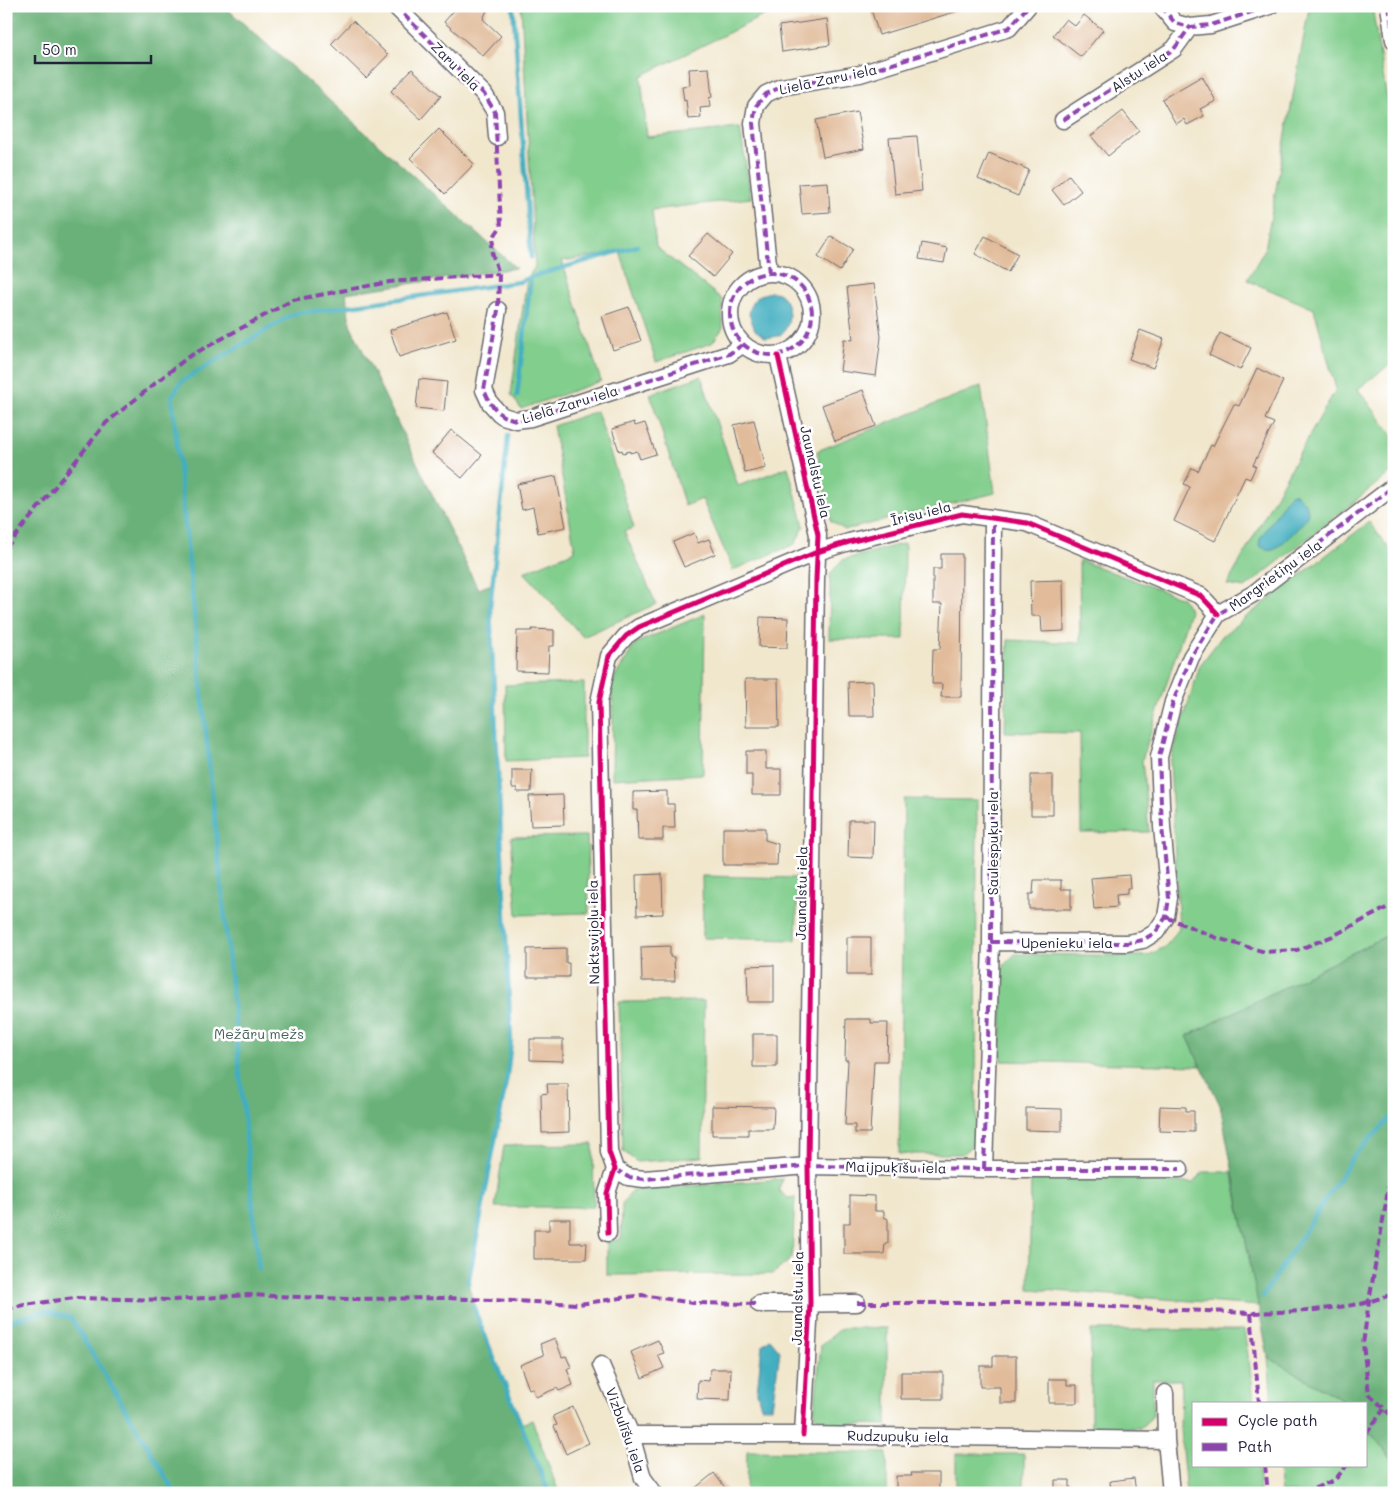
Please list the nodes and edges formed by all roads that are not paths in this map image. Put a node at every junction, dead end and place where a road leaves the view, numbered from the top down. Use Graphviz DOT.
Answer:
graph roads {
  1 [pos="1028,6"];
  2 [pos="1161,6"];
  3 [pos="1270,6"];
  4 [pos="1389,6"];
  5 [pos="400,9"];
  6 [pos="1190,27"];
  7 [pos="1394,40"];
  8 [pos="1062,120"];
  9 [pos="497,137"];
  10 [pos="769,273"];
  11 [pos="498,310"];
  12 [pos="742,345"];
  13 [pos="778,356"];
  14 [pos="1394,486"];
  15 [pos="993,518"];
  16 [pos="817,552"];
  17 [pos="1218,614"];
  18 [pos="626,636"];
  19 [pos="1143,940"];
  20 [pos="991,942"];
  21 [pos="808,1166"];
  22 [pos="615,1169"];
  23 [pos="984,1169"];
  24 [pos="1180,1169"];
  25 [pos="608,1233"];
  26 [pos="810,1303"];
  27 [pos="857,1303"];
  28 [pos="759,1304"];
  29 [pos="602,1365"];
  30 [pos="1165,1393"];
  31 [pos="631,1435"];
  32 [pos="803,1435"];
  33 [pos="1166,1440"];
  34 [pos="654,1493"];
  35 [pos="1171,1493"];
  1 -- 10 [label="street, Lielā Zaru iela"];
  2 -- 6 [label="street"];
  3 -- 6 [label="street"];
  4 -- 7 [label="street"];
  5 -- 9 [label="street, Zaru iela"];
  6 -- 8 [label="street, Alstu iela"];
  10 -- 12 [label="street"];
  10 -- 13 [label="street"];
  11 -- 12 [label="street, Lielā Zaru iela"];
  12 -- 13 [label="street"];
  13 -- 16 [label="street, Jaunalstu iela"];
  14 -- 17 [label="street, Margrietiņu iela"];
  15 -- 16 [label="street, Īrisu iela"];
  15 -- 17 [label="street, Īrisu iela"];
  15 -- 20 [label="street, Saulespuķu iela"];
  16 -- 18 [label="street, Īrisu iela"];
  16 -- 21 [label="street, Jaunalstu iela"];
  17 -- 19 [label="street, Margrietiņu iela"];
  18 -- 22 [label="street, Naktsvijoļu iela"];
  19 -- 20 [label="street, Upenieku iela"];
  20 -- 23 [label="street, Saulespuķu iela"];
  21 -- 22 [label="street, Maijpuķīšu iela"];
  21 -- 23 [label="street, Maijpuķīšu iela"];
  21 -- 26 [label="street, Jaunalstu iela"];
  22 -- 25 [label="street"];
  23 -- 24 [label="street, Maijpuķīšu iela"];
  26 -- 27 [label="street"];
  26 -- 28 [label="street"];
  26 -- 32 [label="street, Jaunalstu iela"];
  29 -- 31 [label="street, Vizbulīšu iela"];
  30 -- 33 [label="street"];
  31 -- 32 [label="street, Rudzupuķu iela"];
  31 -- 34 [label="street, Vizbulīšu iela"];
  32 -- 33 [label="street, Rudzupuķu iela"];
  33 -- 35 [label="street"];
}
